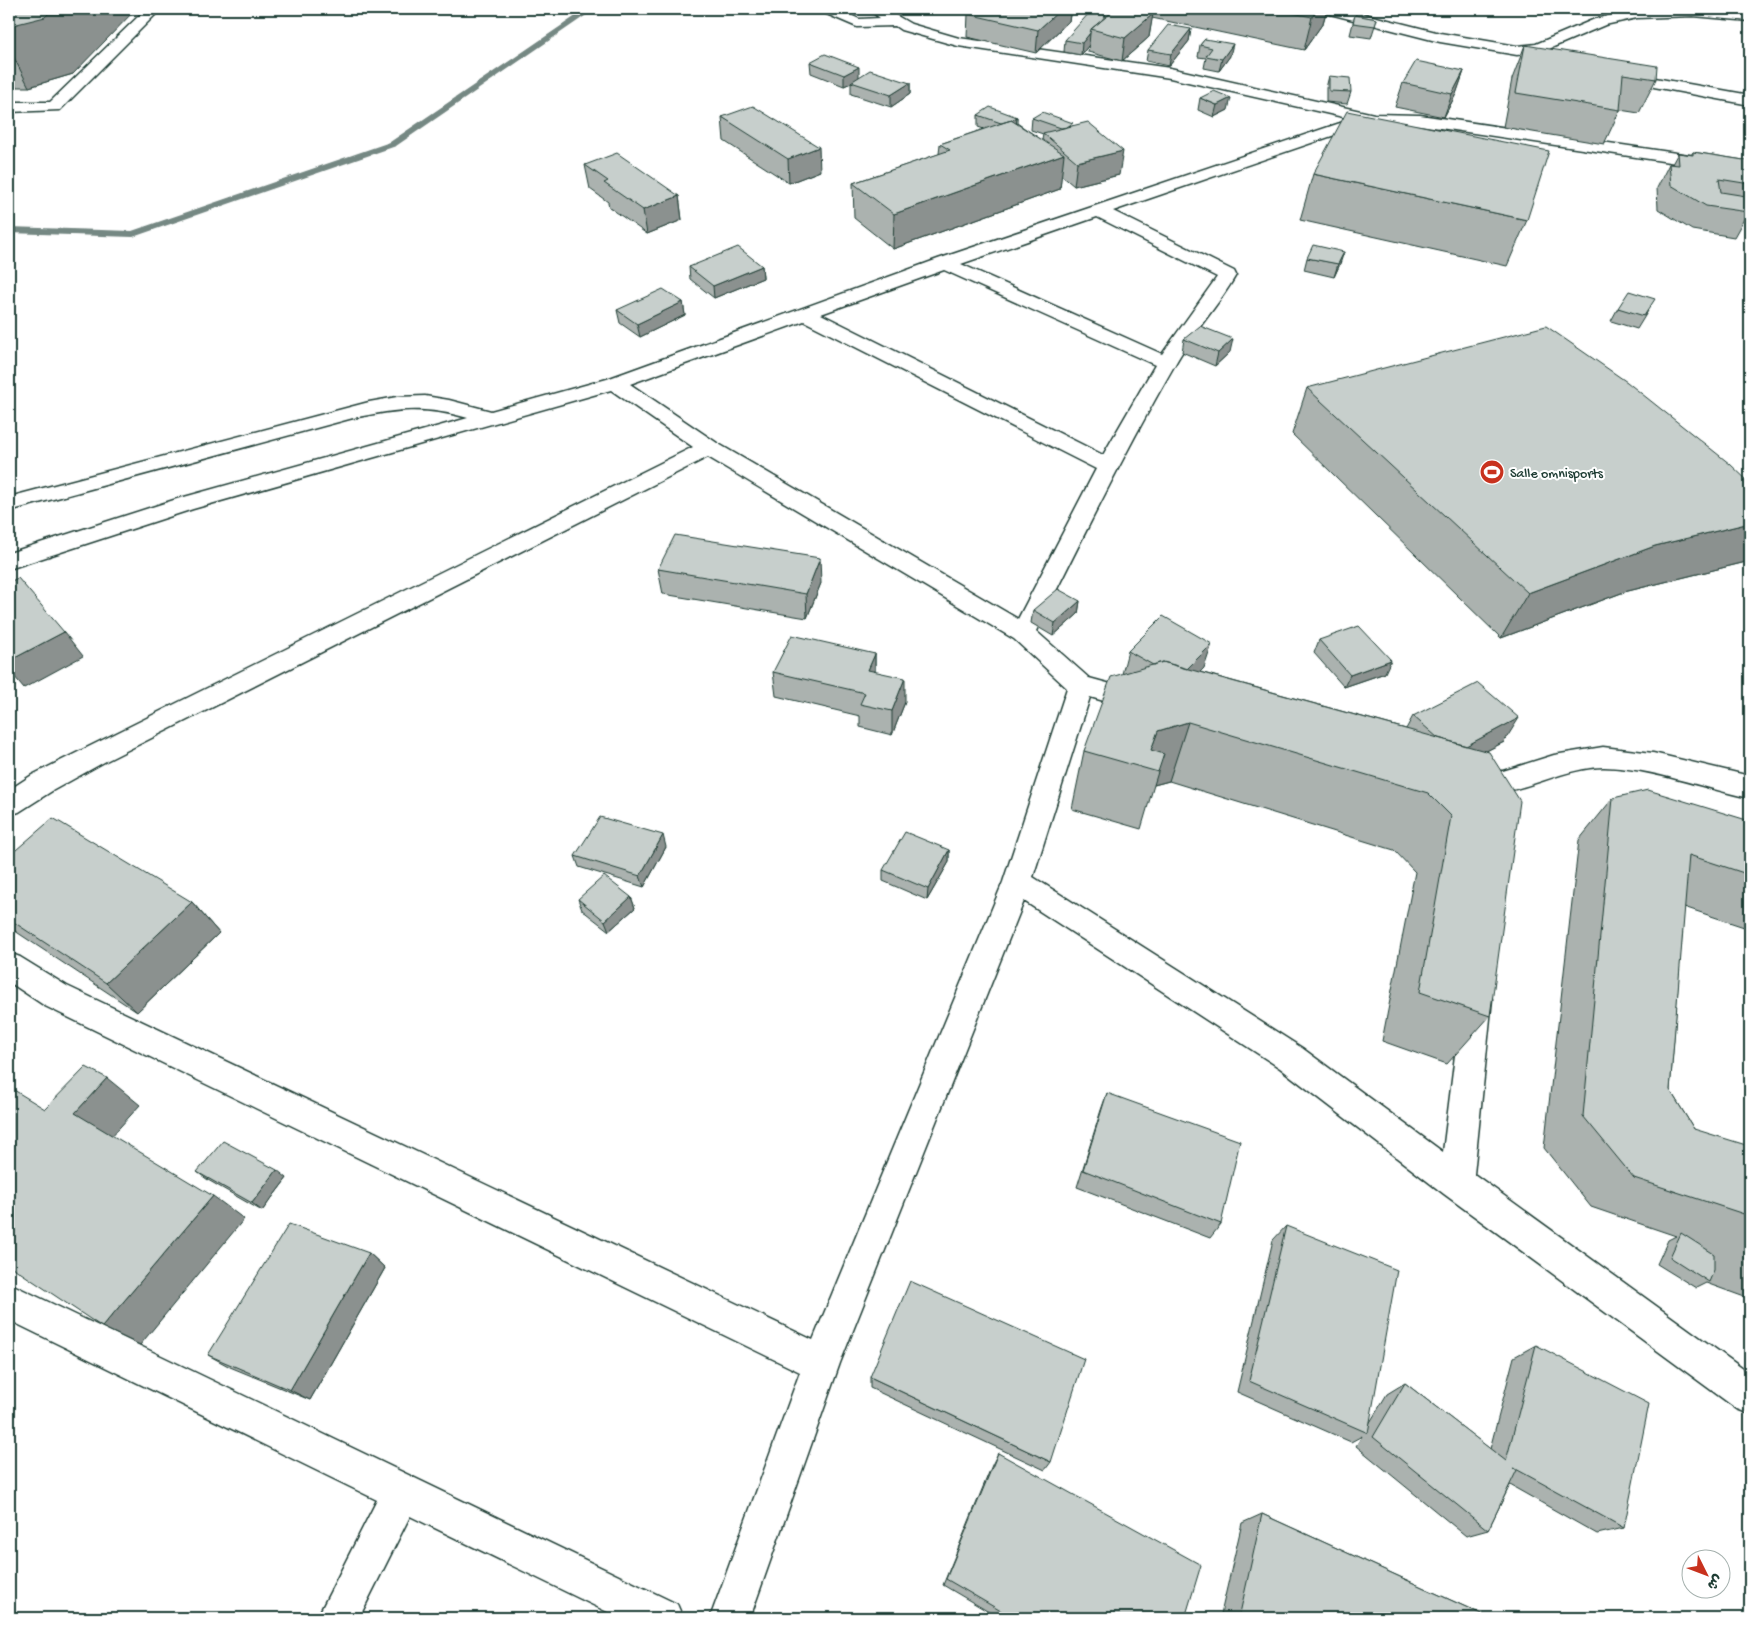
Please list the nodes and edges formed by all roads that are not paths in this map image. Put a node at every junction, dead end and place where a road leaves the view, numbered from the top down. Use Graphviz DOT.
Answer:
graph roads {
  1 [pos="154,9"];
  2 [pos="827,9"];
  3 [pos="876,9"];
  4 [pos="1327,9"];
  5 [pos="1750,17"];
  6 [pos="897,22"];
  7 [pos="1511,51"];
  8 [pos="1546,60"];
  9 [pos="1599,73"];
  10 [pos="1750,100"];
  11 [pos="9,107"];
  12 [pos="1372,119"];
  13 [pos="1750,169"];
  14 [pos="1100,211"];
  15 [pos="945,263"];
  16 [pos="805,314"];
  17 [pos="1166,363"];
  18 [pos="614,383"];
  19 [pos="491,418"];
  20 [pos="709,448"];
  21 [pos="1108,466"];
  22 [pos="9,504"];
  23 [pos="9,561"];
  24 [pos="1023,633"];
  25 [pos="1081,685"];
  26 [pos="1157,706"];
  27 [pos="1449,782"];
  28 [pos="1503,782"];
  29 [pos="1750,787"];
  30 [pos="9,804"];
  31 [pos="1499,811"];
  32 [pos="1017,882"];
  33 [pos="9,966"];
  34 [pos="1481,967"];
  35 [pos="1456,1182"];
  36 [pos="9,1301"];
  37 [pos="822,1363"];
  38 [pos="1750,1396"];
  39 [pos="402,1492"];
  40 [pos="615,1607"];
  41 [pos="337,1618"];
  42 [pos="663,1618"];
  43 [pos="730,1618"];
  1 -- 11 [label="street"];
  2 -- 6 [label="street"];
  3 -- 6 [label="street"];
  4 -- 7 [label="street"];
  5 -- 7 [label="street"];
  6 -- 12 [label="street"];
  7 -- 8 [label="street"];
  9 -- 10 [label="street"];
  12 -- 13 [label="street"];
  12 -- 14 [label="street"];
  14 -- 15 [label="street"];
  14 -- 17 [label="street"];
  15 -- 16 [label="street"];
  15 -- 17 [label="street"];
  16 -- 18 [label="street"];
  16 -- 21 [label="street"];
  17 -- 21 [label="street"];
  18 -- 19 [label="street"];
  18 -- 20 [label="street"];
  19 -- 22 [label="street"];
  19 -- 23 [label="street"];
  20 -- 24 [label="street"];
  20 -- 30 [label="street"];
  21 -- 24 [label="street"];
  24 -- 25 [label="street"];
  25 -- 26 [label="street"];
  25 -- 32 [label="street"];
  27 -- 28 [label="street"];
  28 -- 29 [label="street"];
  28 -- 31 [label="street"];
  32 -- 35 [label="street"];
  32 -- 37 [label="street"];
  33 -- 37 [label="street"];
  34 -- 35 [label="street"];
  35 -- 38 [label="street"];
  36 -- 39 [label="street"];
  37 -- 43 [label="street"];
  39 -- 40 [label="street"];
  39 -- 41 [label="street"];
  40 -- 42 [label="street"];
}
